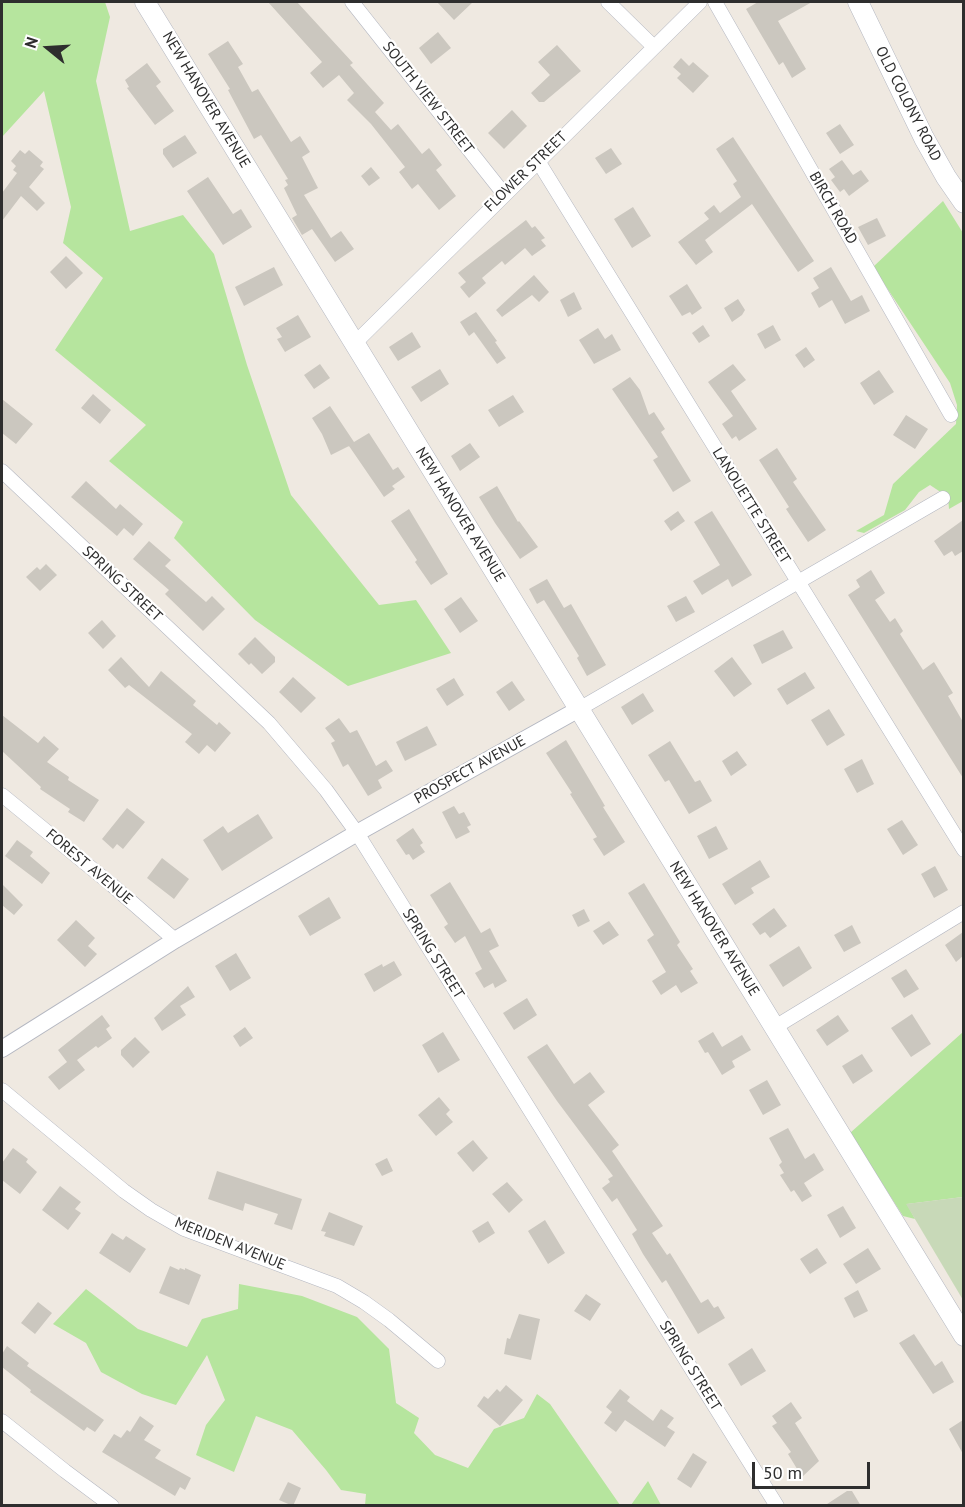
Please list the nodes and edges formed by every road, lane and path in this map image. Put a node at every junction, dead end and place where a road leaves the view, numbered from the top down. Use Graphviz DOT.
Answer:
graph roads {
  1 [pos="146,2"];
  2 [pos="352,2"];
  3 [pos="608,2"];
  4 [pos="700,2"];
  5 [pos="715,2"];
  6 [pos="858,2"];
  7 [pos="654,47"];
  8 [pos="538,161"];
  9 [pos="504,194"];
  10 [pos="963,203"];
  11 [pos="354,344"];
  12 [pos="951,415"];
  13 [pos="2,471"];
  14 [pos="943,498"];
  15 [pos="798,583"];
  16 [pos="579,709"];
  17 [pos="2,795"];
  18 [pos="357,833"];
  19 [pos="963,850"];
  20 [pos="963,912"];
  21 [pos="175,940"];
  22 [pos="775,1028"];
  23 [pos="2,1049"];
  24 [pos="2,1090"];
  25 [pos="963,1335"];
  26 [pos="438,1361"];
  27 [pos="2,1421"];
  28 [pos="112,1506"];
  29 [pos="777,1506"];
  1 -- 11 [label="main road, NEW HANOVER AVENUE"];
  2 -- 9 [label="street, SOUTH VIEW STREET"];
  3 -- 7 [label="street"];
  4 -- 7 [label="street, FLOWER STREET"];
  5 -- 12 [label="street, BIRCH ROAD"];
  6 -- 10 [label="main road, OLD COLONY ROAD"];
  7 -- 8 [label="street, FLOWER STREET"];
  8 -- 9 [label="street, FLOWER STREET"];
  8 -- 15 [label="street, LANOUETTE STREET"];
  9 -- 11 [label="street, FLOWER STREET"];
  11 -- 16 [label="main road, NEW HANOVER AVENUE"];
  13 -- 18 [label="street, SPRING STREET"];
  14 -- 15 [label="street, PROSPECT AVENUE"];
  15 -- 16 [label="street, PROSPECT AVENUE"];
  15 -- 19 [label="street, LANOUETTE STREET"];
  16 -- 18 [label="street, PROSPECT AVENUE"];
  16 -- 22 [label="main road, NEW HANOVER AVENUE"];
  17 -- 21 [label="street, FOREST AVENUE"];
  18 -- 21 [label="street, PROSPECT AVENUE"];
  18 -- 29 [label="street, SPRING STREET"];
  20 -- 22 [label="street"];
  21 -- 23 [label="street, PROSPECT AVENUE"];
  22 -- 25 [label="main road, NEW HANOVER AVENUE"];
  24 -- 26 [label="street, MERIDEN AVENUE"];
  27 -- 28 [label="street"];
}
